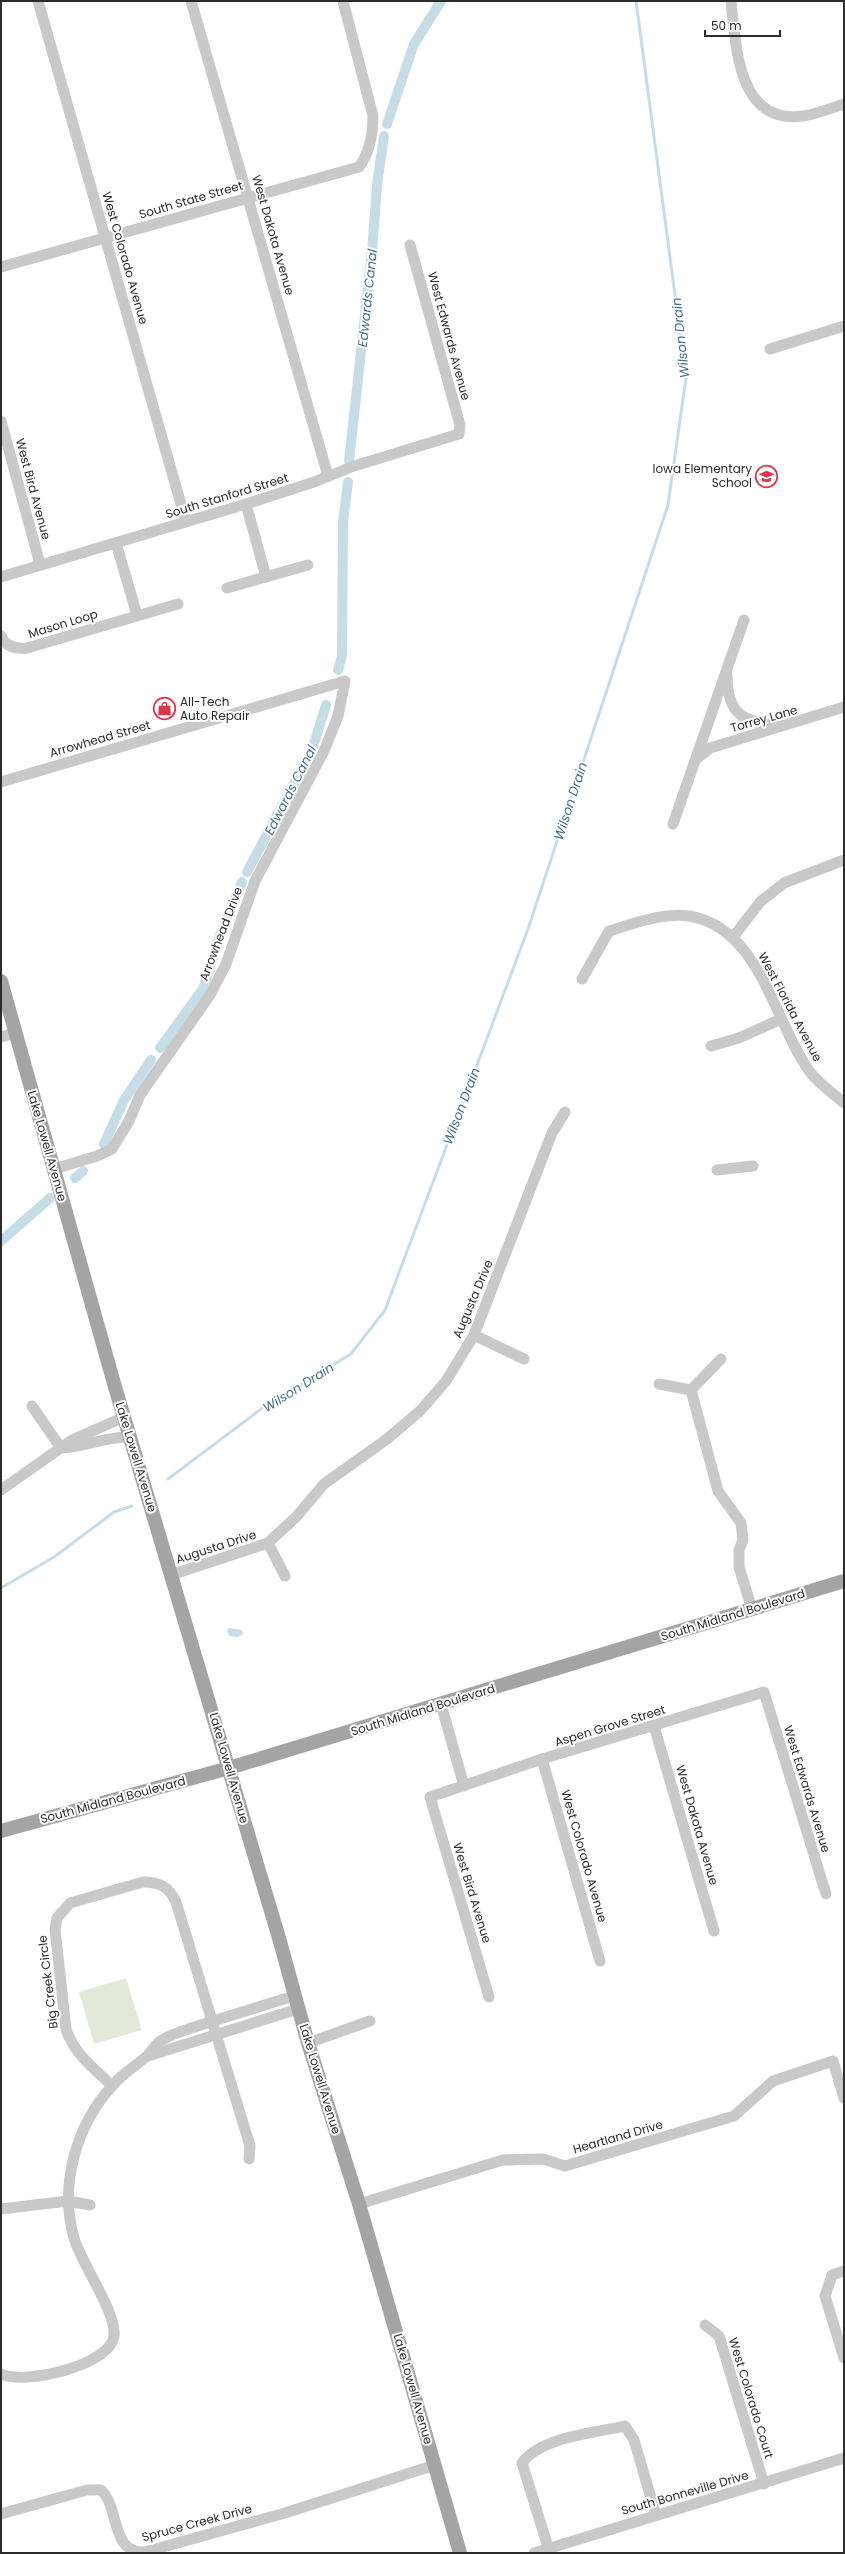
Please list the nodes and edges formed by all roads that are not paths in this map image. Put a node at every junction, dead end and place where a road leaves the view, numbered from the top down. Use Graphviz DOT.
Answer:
graph roads {
  1 [pos="38,1"];
  2 [pos="191,1"];
  3 [pos="343,1"];
  4 [pos="730,1"];
  5 [pos="844,104"];
  6 [pos="249,198"];
  7 [pos="106,238"];
  8 [pos="410,245"];
  9 [pos="1,267"];
  10 [pos="844,326"];
  11 [pos="770,349"];
  12 [pos="1,421"];
  13 [pos="459,434"];
  14 [pos="328,476"];
  15 [pos="246,504"];
  16 [pos="186,522"];
  17 [pos="116,543"];
  18 [pos="40,564"];
  19 [pos="308,565"];
  20 [pos="1,577"];
  21 [pos="266,577"];
  22 [pos="227,588"];
  23 [pos="178,604"];
  24 [pos="137,615"];
  25 [pos="744,620"];
  26 [pos="1,636"];
  27 [pos="727,667"];
  28 [pos="345,681"];
  29 [pos="844,707"];
  30 [pos="786,726"];
  31 [pos="695,760"];
  32 [pos="1,782"];
  33 [pos="673,824"];
  34 [pos="844,860"];
  35 [pos="734,936"];
  36 [pos="582,979"];
  37 [pos="1,981"];
  38 [pos="781,1018"];
  39 [pos="16,1033"];
  40 [pos="1,1037"];
  41 [pos="711,1046"];
  42 [pos="844,1103"];
  43 [pos="565,1112"];
  44 [pos="753,1166"];
  45 [pos="54,1169"];
  46 [pos="717,1170"];
  47 [pos="474,1335"];
  48 [pos="524,1359"];
  49 [pos="721,1359"];
  50 [pos="659,1384"];
  51 [pos="691,1390"];
  52 [pos="32,1406"];
  53 [pos="124,1417"];
  54 [pos="129,1437"];
  55 [pos="61,1448"];
  56 [pos="4,1488"];
  57 [pos="268,1543"];
  58 [pos="171,1575"];
  59 [pos="285,1576"];
  60 [pos="844,1582"];
  61 [pos="752,1609"];
  62 [pos="764,1692"];
  63 [pos="442,1704"];
  64 [pos="654,1726"];
  65 [pos="542,1759"];
  66 [pos="229,1768"];
  67 [pos="464,1786"];
  68 [pos="430,1797"];
  69 [pos="1,1831"];
  70 [pos="826,1894"];
  71 [pos="714,1931"];
  72 [pos="600,1961"];
  73 [pos="294,1996"];
  74 [pos="489,1997"];
  75 [pos="298,2009"];
  76 [pos="370,2021"];
  77 [pos="212,2022"];
  78 [pos="216,2034"];
  79 [pos="308,2043"];
  80 [pos="148,2056"];
  81 [pos="112,2086"];
  82 [pos="844,2098"];
  83 [pos="249,2159"];
  84 [pos="68,2201"];
  85 [pos="359,2204"];
  86 [pos="90,2205"];
  87 [pos="1,2209"];
  88 [pos="844,2271"];
  89 [pos="705,2325"];
  90 [pos="844,2358"];
  91 [pos="1,2374"];
  92 [pos="844,2458"];
  93 [pos="435,2465"];
  94 [pos="764,2484"];
  95 [pos="1,2514"];
  96 [pos="656,2516"];
  97 [pos="548,2547"];
  98 [pos="460,2553"];
  99 [pos="534,2553"];
  1 -- 7 [label="street, West Colorado Avenue"];
  2 -- 6 [label="street, West Dakota Avenue"];
  3 -- 6 [label="street, South State Street"];
  4 -- 5 [label="street"];
  6 -- 7 [label="street, South State Street"];
  6 -- 14 [label="street, West Dakota Avenue"];
  7 -- 9 [label="street, South State Street"];
  7 -- 16 [label="street, West Colorado Avenue"];
  8 -- 13 [label="street, West Edwards Avenue"];
  10 -- 11 [label="street"];
  12 -- 18 [label="street, West Bird Avenue"];
  13 -- 14 [label="street, South Stanford Street"];
  14 -- 15 [label="street, South Stanford Street"];
  15 -- 16 [label="street, South Stanford Street"];
  15 -- 21 [label="street"];
  16 -- 17 [label="street, South Stanford Street"];
  17 -- 18 [label="street, South Stanford Street"];
  17 -- 24 [label="street"];
  18 -- 20 [label="street, South Stanford Street"];
  19 -- 21 [label="street"];
  21 -- 22 [label="street"];
  23 -- 24 [label="street, Mason Loop"];
  24 -- 26 [label="street, Mason Loop"];
  25 -- 27 [label="street"];
  27 -- 30 [label="street"];
  27 -- 31 [label="street"];
  28 -- 32 [label="street, Arrowhead Street"];
  28 -- 45 [label="street, Arrowhead Drive"];
  29 -- 30 [label="street, Torrey Lane"];
  30 -- 31 [label="street, Torrey Lane"];
  31 -- 33 [label="street"];
  34 -- 35 [label="street"];
  35 -- 36 [label="street"];
  35 -- 38 [label="street, West Florida Avenue"];
  37 -- 39 [label="main road, Lake Lowell Avenue"];
  38 -- 41 [label="street"];
  38 -- 42 [label="street, West Florida Avenue"];
  39 -- 40 [label="street"];
  39 -- 45 [label="main road, Lake Lowell Avenue"];
  43 -- 47 [label="street, Augusta Drive"];
  44 -- 46 [label="street"];
  45 -- 53 [label="main road, Lake Lowell Avenue"];
  47 -- 48 [label="street"];
  47 -- 57 [label="street, Augusta Drive"];
  49 -- 51 [label="street"];
  50 -- 51 [label="street"];
  51 -- 61 [label="street"];
  52 -- 55 [label="street"];
  53 -- 54 [label="main road, Lake Lowell Avenue"];
  53 -- 55 [label="street"];
  54 -- 55 [label="street"];
  54 -- 58 [label="main road, Lake Lowell Avenue"];
  55 -- 56 [label="street"];
  57 -- 58 [label="street, Augusta Drive"];
  57 -- 59 [label="street, Augusta Drive"];
  58 -- 66 [label="main road, Lake Lowell Avenue"];
  60 -- 61 [label="main road, South Midland Boulevard"];
  61 -- 63 [label="main road, South Midland Boulevard"];
  62 -- 64 [label="street, Aspen Grove Street"];
  62 -- 70 [label="street, West Edwards Avenue"];
  63 -- 66 [label="main road, South Midland Boulevard"];
  63 -- 67 [label="street"];
  64 -- 65 [label="street, Aspen Grove Street"];
  64 -- 71 [label="street, West Dakota Avenue"];
  65 -- 67 [label="street, Aspen Grove Street"];
  65 -- 72 [label="street, West Colorado Avenue"];
  66 -- 69 [label="main road, South Midland Boulevard"];
  66 -- 73 [label="main road, Lake Lowell Avenue"];
  67 -- 68 [label="street, Aspen Grove Street"];
  68 -- 74 [label="street, West Bird Avenue"];
  73 -- 75 [label="main road, Lake Lowell Avenue"];
  73 -- 77 [label="street"];
  75 -- 78 [label="street"];
  75 -- 79 [label="main road, Lake Lowell Avenue"];
  76 -- 79 [label="street"];
  77 -- 78 [label="street, Big Creek Circle"];
  77 -- 80 [label="street"];
  77 -- 81 [label="street, Big Creek Circle"];
  78 -- 80 [label="street"];
  78 -- 83 [label="street, Big Creek Circle"];
  79 -- 85 [label="main road, Lake Lowell Avenue"];
  80 -- 81 [label="street"];
  81 -- 84 [label="street"];
  82 -- 85 [label="street, Heartland Drive"];
  84 -- 86 [label="street"];
  84 -- 87 [label="street"];
  84 -- 91 [label="street"];
  85 -- 93 [label="main road, Lake Lowell Avenue"];
  88 -- 90 [label="street"];
  89 -- 94 [label="street, West Colorado Court"];
  92 -- 94 [label="street, South Bonneville Drive"];
  93 -- 95 [label="street, Spruce Creek Drive"];
  93 -- 98 [label="main road, Lake Lowell Avenue"];
  94 -- 96 [label="street, South Bonneville Drive"];
  96 -- 97 [label="street, South Bonneville Drive"];
  96 -- 97 [label="street"];
  97 -- 99 [label="street, South Bonneville Drive"];
}
